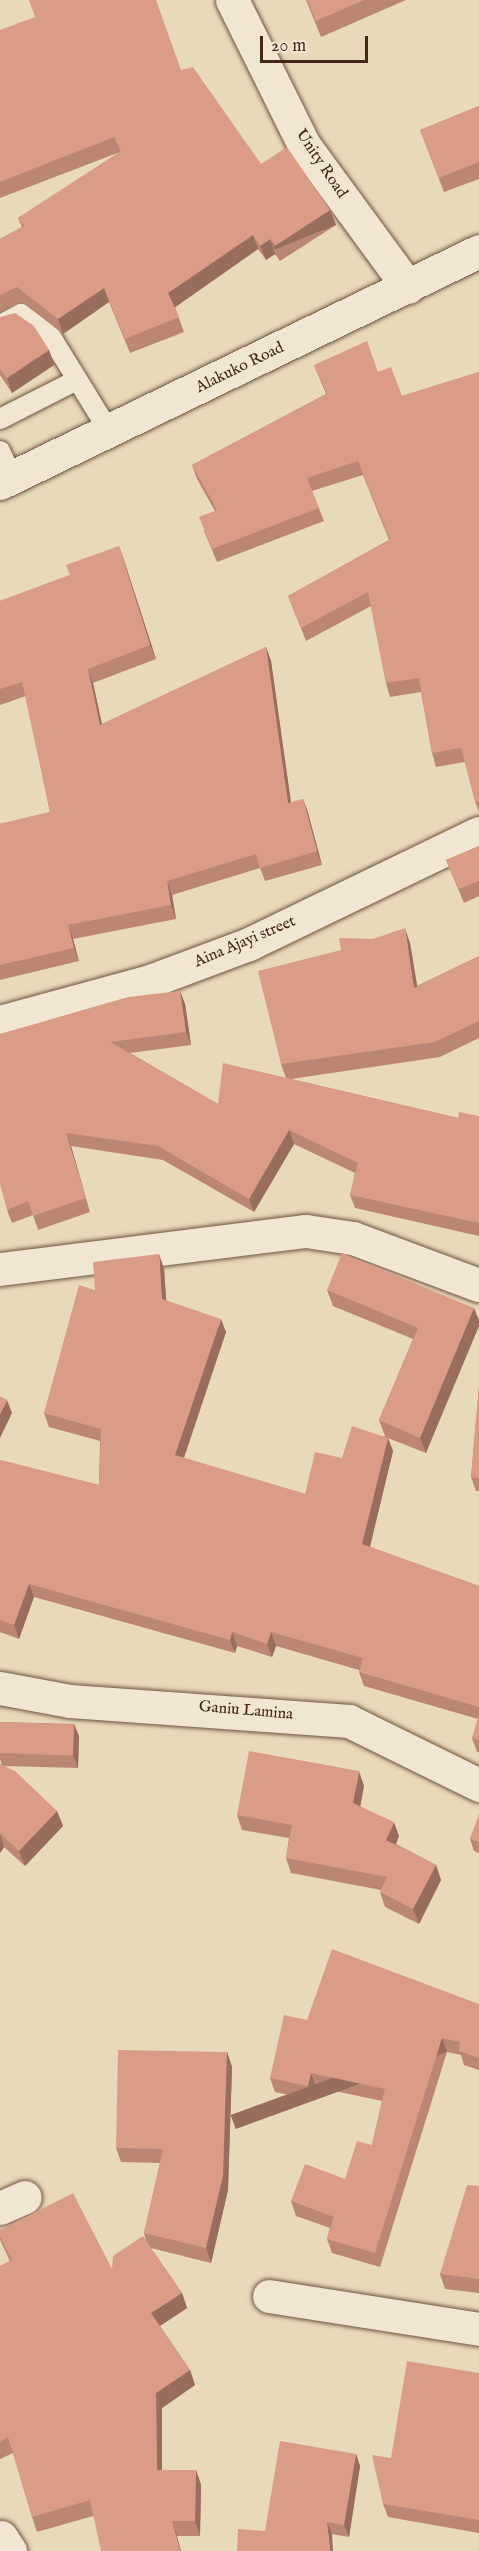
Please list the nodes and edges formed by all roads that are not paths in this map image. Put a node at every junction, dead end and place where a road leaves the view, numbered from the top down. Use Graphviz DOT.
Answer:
graph roads {
  1 [pos="232,0"];
  2 [pos="479,251"];
  3 [pos="408,287"];
  4 [pos="0,325"];
  5 [pos="77,380"];
  6 [pos="0,419"];
  7 [pos="110,430"];
  8 [pos="4,470"];
  9 [pos="479,833"];
  10 [pos="0,1022"];
  11 [pos="0,1269"];
  12 [pos="479,1285"];
  13 [pos="0,1688"];
  14 [pos="479,1785"];
  15 [pos="269,2296"];
  16 [pos="479,2329"];
  1 -- 3 [label="street, Unity Road"];
  2 -- 3 [label="street, Alakuko Road"];
  3 -- 7 [label="street, Alakuko Road"];
  4 -- 5 [label="lane"];
  5 -- 6 [label="lane"];
  5 -- 7 [label="lane"];
  7 -- 8 [label="street, Alakuko Road"];
  9 -- 10 [label="street, Aina Ajayi street"];
  11 -- 12 [label="street"];
  13 -- 14 [label="street, Ganiu Lamina"];
  15 -- 16 [label="street"];
}
